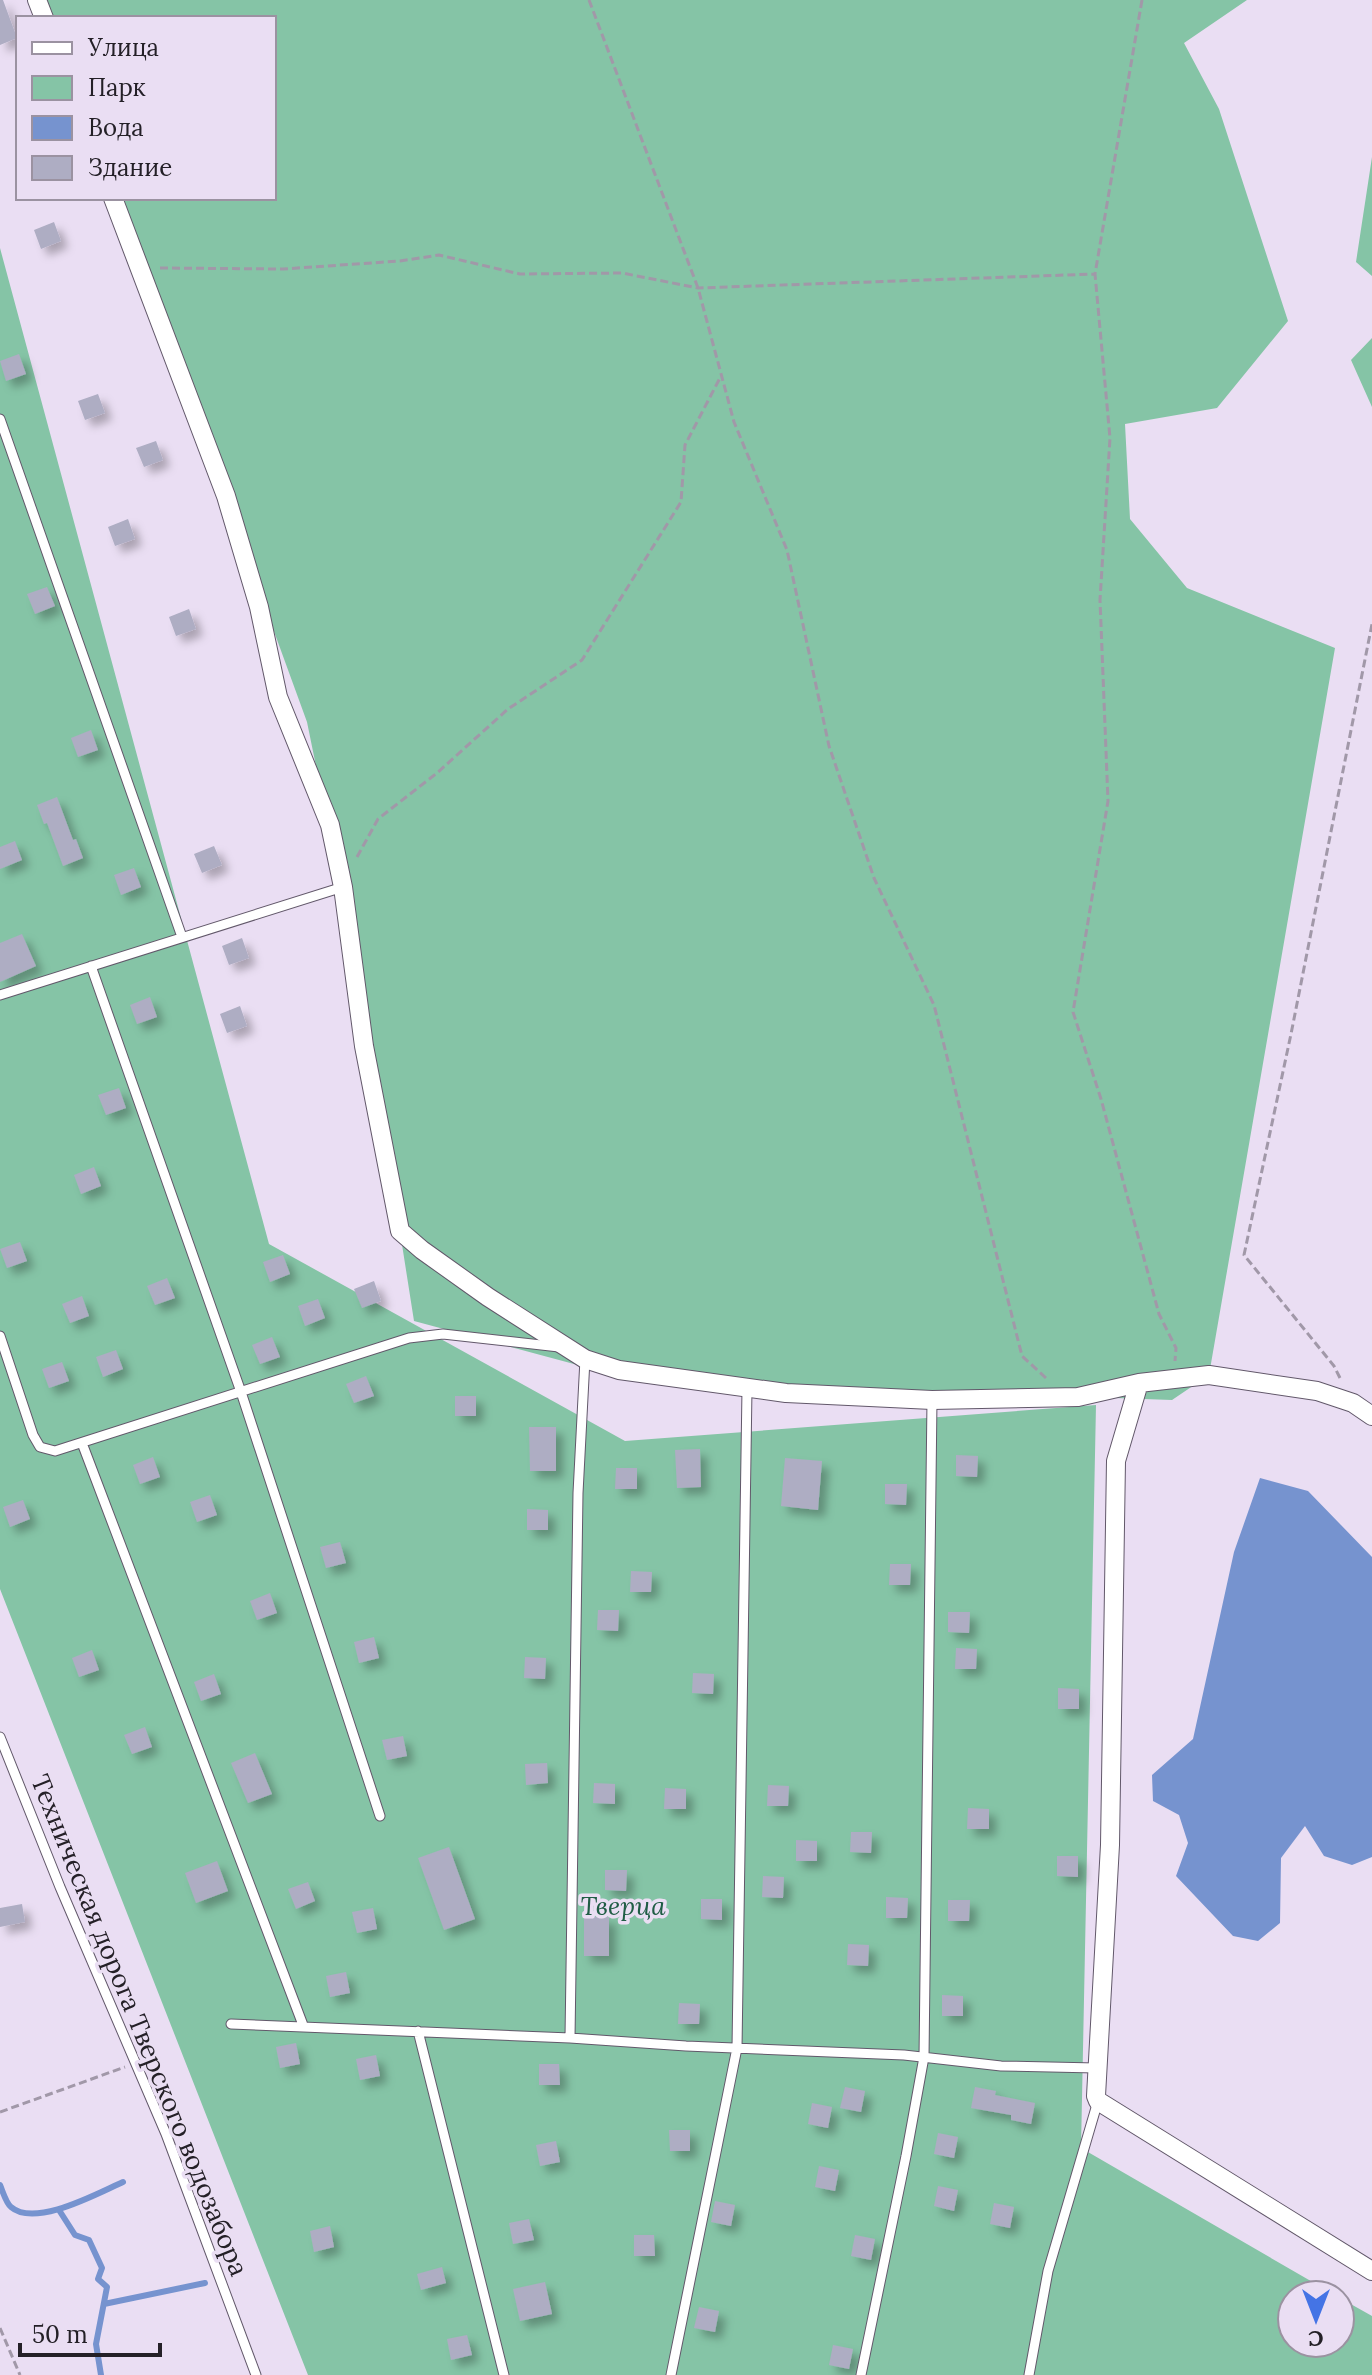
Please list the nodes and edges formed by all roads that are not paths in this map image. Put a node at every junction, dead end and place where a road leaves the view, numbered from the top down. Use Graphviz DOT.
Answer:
graph roads {
  1 [pos="114,200"];
  2 [pos="0,419"];
  3 [pos="343,887"];
  4 [pos="182,937"];
  5 [pos="91,966"];
  6 [pos="0,995"];
  7 [pos="0,1336"];
  8 [pos="568,1348"];
  9 [pos="585,1359"];
  10 [pos="1139,1383"];
  11 [pos="747,1389"];
  12 [pos="241,1392"];
  13 [pos="932,1400"];
  14 [pos="1372,1416"];
  15 [pos="82,1443"];
  16 [pos="0,1737"];
  17 [pos="380,1816"];
  18 [pos="231,2024"];
  19 [pos="303,2025"];
  20 [pos="418,2031"];
  21 [pos="570,2038"];
  22 [pos="737,2048"];
  23 [pos="924,2057"];
  24 [pos="1096,2068"];
  25 [pos="1098,2101"];
  26 [pos="1372,2271"];
  27 [pos="256,2375"];
  28 [pos="504,2375"];
  29 [pos="671,2375"];
  30 [pos="861,2375"];
  31 [pos="1029,2375"];
  1 -- 3 [label="street"];
  2 -- 4 [label="lane"];
  3 -- 4 [label="lane"];
  3 -- 8 [label="street"];
  4 -- 5 [label="lane"];
  5 -- 6 [label="lane"];
  5 -- 12 [label="lane"];
  7 -- 15 [label="lane"];
  8 -- 9 [label="street"];
  8 -- 12 [label="lane"];
  9 -- 11 [label="street"];
  9 -- 21 [label="lane"];
  10 -- 13 [label="street"];
  10 -- 14 [label="street"];
  10 -- 24 [label="street"];
  11 -- 13 [label="street"];
  11 -- 22 [label="lane"];
  12 -- 15 [label="lane"];
  12 -- 17 [label="lane"];
  13 -- 23 [label="lane"];
  15 -- 19 [label="lane"];
  16 -- 27 [label="lane, Техническая дорога Тверского водозабора"];
  18 -- 19 [label="lane"];
  19 -- 20 [label="lane"];
  20 -- 21 [label="lane"];
  20 -- 28 [label="lane"];
  21 -- 22 [label="lane"];
  22 -- 23 [label="lane"];
  22 -- 29 [label="lane"];
  23 -- 24 [label="lane"];
  23 -- 30 [label="lane"];
  24 -- 25 [label="street"];
  25 -- 26 [label="street"];
  25 -- 31 [label="lane"];
}
